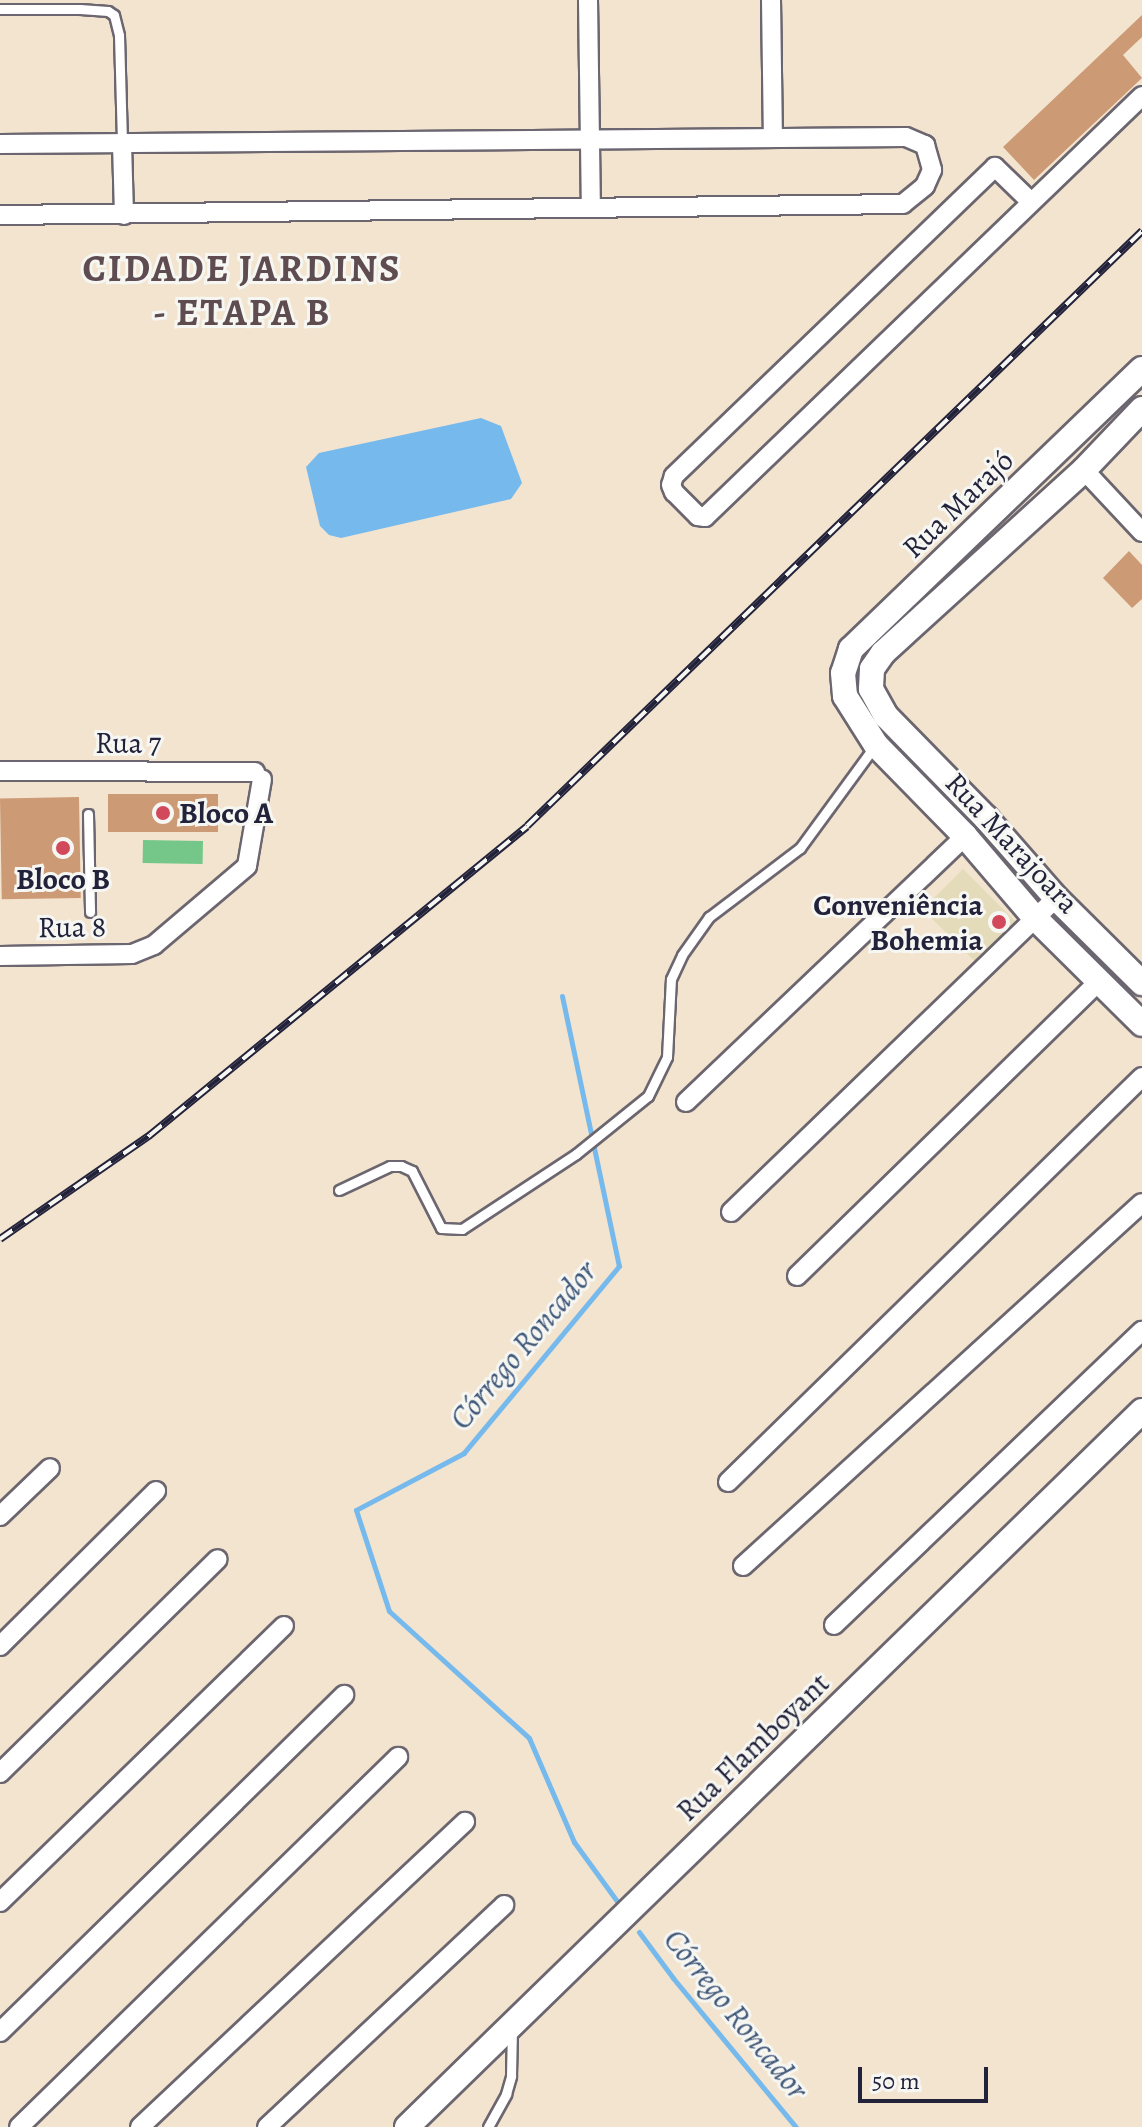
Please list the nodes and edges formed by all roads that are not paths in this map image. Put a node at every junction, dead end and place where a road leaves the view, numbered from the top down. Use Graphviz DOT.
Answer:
graph roads {
  1 [pos="588,0"];
  2 [pos="771,0"];
  3 [pos="0,9"];
  4 [pos="1142,96"];
  5 [pos="773,136"];
  6 [pos="591,139"];
  7 [pos="122,143"];
  8 [pos="0,144"];
  9 [pos="1030,201"];
  10 [pos="591,208"];
  11 [pos="0,215"];
  12 [pos="124,215"];
  13 [pos="1142,369"];
  14 [pos="1124,387"];
  15 [pos="1142,408"];
  16 [pos="1084,470"];
  17 [pos="1142,532"];
  18 [pos="871,689"];
  19 [pos="845,696"];
  20 [pos="876,745"];
  21 [pos="0,771"];
  22 [pos="88,814"];
  23 [pos="965,836"];
  24 [pos="1056,898"];
  25 [pos="90,912"];
  26 [pos="1036,919"];
  27 [pos="144,952"];
  28 [pos="0,956"];
  29 [pos="1099,981"];
  30 [pos="1142,983"];
  31 [pos="1142,1024"];
  32 [pos="1142,1077"];
  33 [pos="686,1102"];
  34 [pos="339,1190"];
  35 [pos="1142,1203"];
  36 [pos="731,1212"];
  37 [pos="797,1276"];
  38 [pos="1142,1331"];
  39 [pos="1142,1411"];
  40 [pos="50,1468"];
  41 [pos="728,1482"];
  42 [pos="156,1491"];
  43 [pos="0,1516"];
  44 [pos="218,1559"];
  45 [pos="743,1566"];
  46 [pos="834,1625"];
  47 [pos="284,1626"];
  48 [pos="0,1646"];
  49 [pos="344,1695"];
  50 [pos="398,1757"];
  51 [pos="0,1773"];
  52 [pos="465,1822"];
  53 [pos="0,1902"];
  54 [pos="504,1905"];
  55 [pos="512,2027"];
  56 [pos="0,2032"];
  57 [pos="19,2127"];
  58 [pos="140,2127"];
  59 [pos="267,2127"];
  60 [pos="407,2127"];
  61 [pos="488,2127"];
  1 -- 6 [label="street"];
  2 -- 5 [label="street"];
  3 -- 7 [label="lane"];
  4 -- 9 [label="street"];
  5 -- 6 [label="street"];
  5 -- 10 [label="street"];
  6 -- 7 [label="street"];
  6 -- 10 [label="street"];
  7 -- 8 [label="street"];
  7 -- 12 [label="street"];
  9 -- 9 [label="street"];
  10 -- 12 [label="street"];
  11 -- 12 [label="street"];
  13 -- 14 [label="street, Rua Marajó"];
  14 -- 15 [label="street"];
  14 -- 19 [label="street, Rua Marajó"];
  15 -- 16 [label="street, Rua Marajó"];
  16 -- 17 [label="street"];
  16 -- 18 [label="street, Rua Marajó"];
  18 -- 19 [label="street"];
  18 -- 24 [label="street, Rua Marajoara"];
  19 -- 20 [label="street, Rua Marajoara"];
  20 -- 23 [label="street, Rua Marajoara"];
  20 -- 34 [label="lane"];
  21 -- 27 [label="street, Rua 7"];
  22 -- 25 [label="lane"];
  23 -- 26 [label="street, Rua Marajoara"];
  23 -- 33 [label="street"];
  24 -- 26 [label="street"];
  24 -- 30 [label="street, Rua Marajoara"];
  26 -- 29 [label="street, Rua Marajoara"];
  26 -- 36 [label="street"];
  27 -- 28 [label="street, Rua 8"];
  29 -- 31 [label="street, Rua Marajoara"];
  29 -- 37 [label="street"];
  32 -- 41 [label="street"];
  35 -- 45 [label="street"];
  38 -- 46 [label="street"];
  39 -- 55 [label="street, Rua Flamboyant"];
  40 -- 43 [label="street"];
  42 -- 48 [label="street"];
  44 -- 51 [label="street"];
  47 -- 53 [label="street"];
  49 -- 56 [label="street"];
  50 -- 57 [label="street"];
  52 -- 58 [label="street"];
  54 -- 59 [label="street"];
  55 -- 60 [label="street, Rua Flamboyant"];
  55 -- 61 [label="lane"];
}
